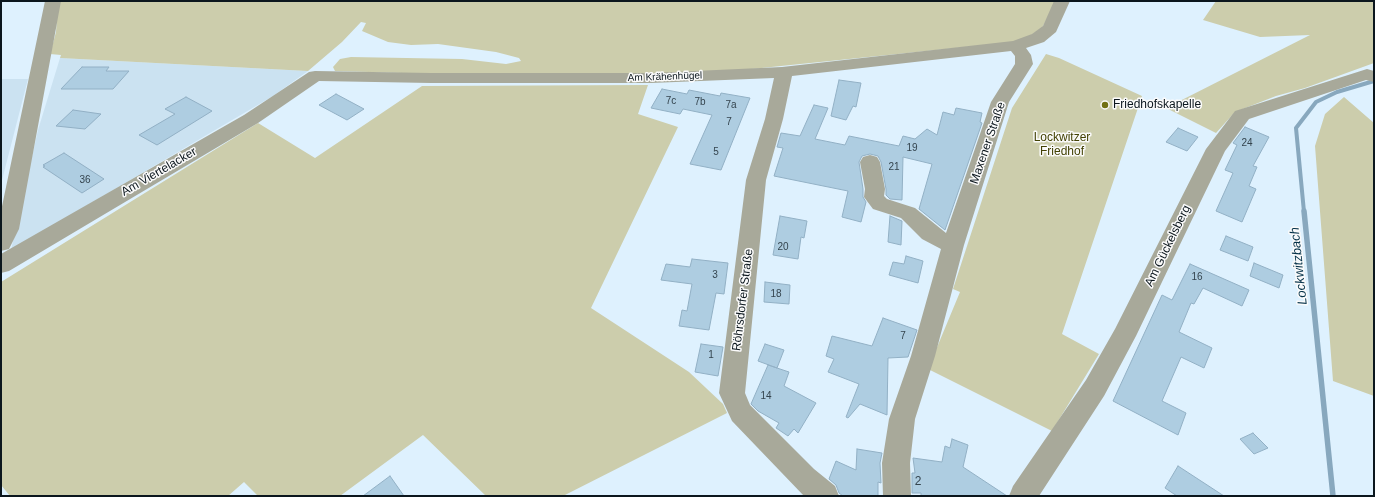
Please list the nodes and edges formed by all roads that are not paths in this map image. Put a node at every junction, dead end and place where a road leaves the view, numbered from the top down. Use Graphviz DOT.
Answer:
graph roads {
  1 [pos="52,1"];
  2 [pos="1062,1"];
  3 [pos="1014,46"];
  4 [pos="782,72"];
  5 [pos="1371,75"];
  6 [pos="315,76"];
  7 [pos="870,162"];
  8 [pos="1,244"];
  9 [pos="953,245"];
  10 [pos="1,265"];
  11 [pos="825,496"];
  12 [pos="897,496"];
  13 [pos="1023,496"];
  1 -- 8 [label="street"];
  2 -- 3 [label="street"];
  3 -- 4 [label="street, Am Krähenhügel"];
  3 -- 9 [label="street, Maxener Straße"];
  4 -- 6 [label="street, Am Krähenhügel"];
  4 -- 11 [label="street, Röhrsdorfer Straße"];
  5 -- 13 [label="street, Am Gückelsberg"];
  6 -- 10 [label="street, Am Viertelacker"];
  7 -- 9 [label="street"];
  9 -- 12 [label="street, Maxener Straße"];
}
